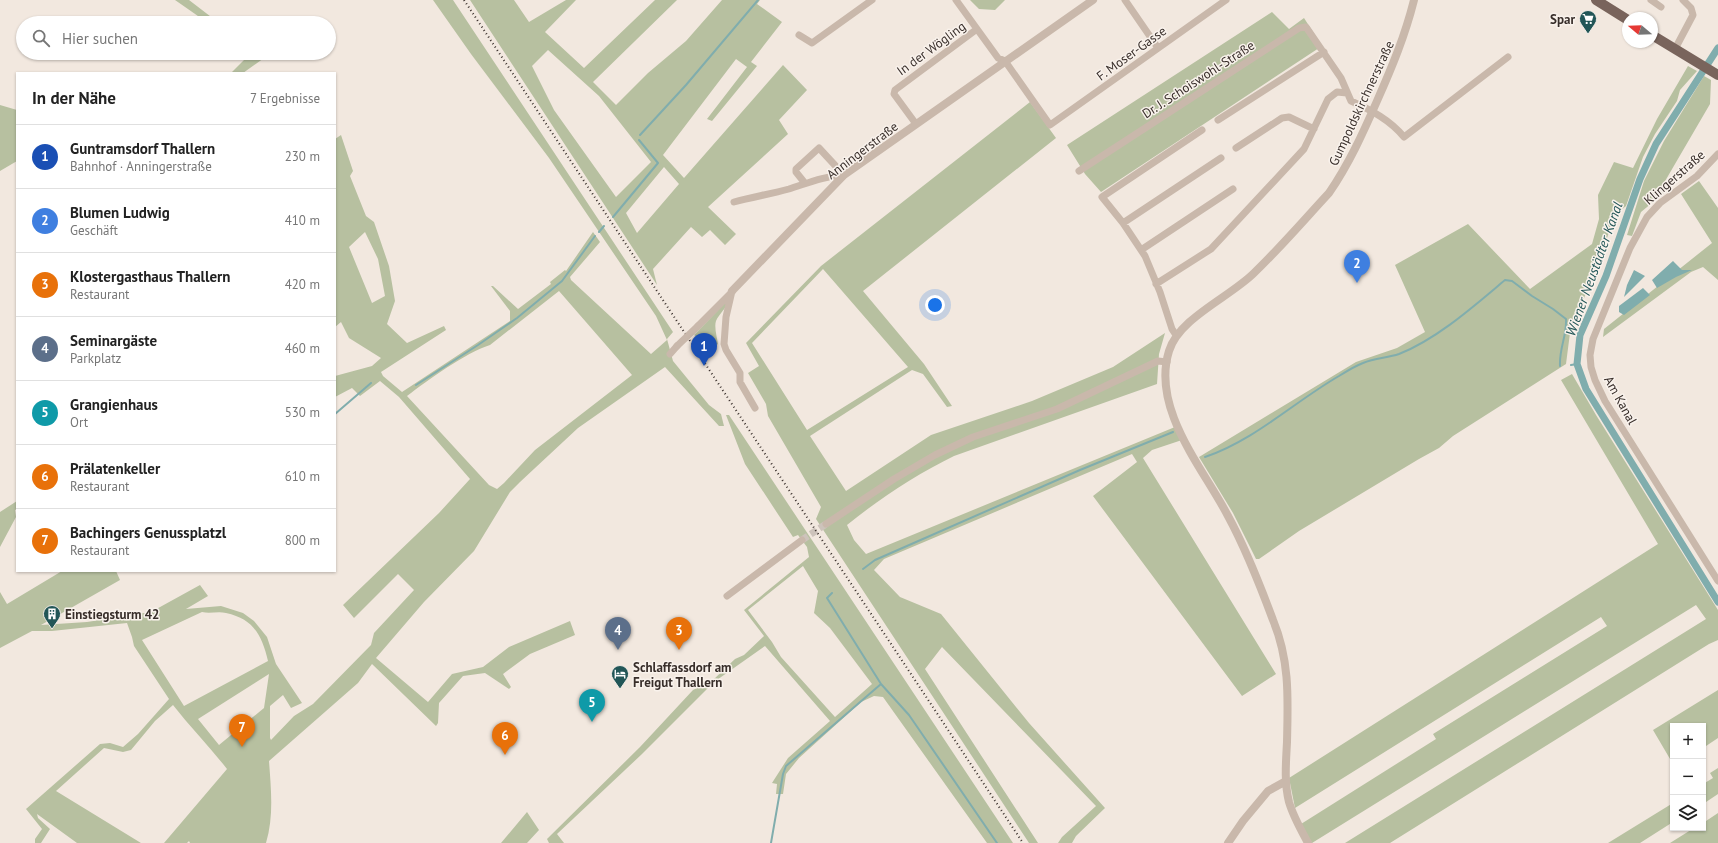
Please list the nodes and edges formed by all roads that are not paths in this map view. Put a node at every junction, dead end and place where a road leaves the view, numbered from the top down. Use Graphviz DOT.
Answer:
graph roads {
  1 [pos="872,0"];
  2 [pos="956,0"];
  3 [pos="1093,0"];
  4 [pos="1125,0"];
  5 [pos="1226,0"];
  6 [pos="1414,0"];
  7 [pos="1596,0"];
  8 [pos="1652,0"];
  9 [pos="1683,0"];
  10 [pos="1661,7"];
  11 [pos="1622,16"];
  12 [pos="977,29"];
  13 [pos="799,35"];
  14 [pos="1658,38"];
  15 [pos="1158,48"];
  16 [pos="1675,49"];
  17 [pos="1324,52"];
  18 [pos="1508,57"];
  19 [pos="1005,62"];
  20 [pos="1718,74"];
  21 [pos="1347,93"];
  22 [pos="1373,111"];
  23 [pos="1218,120"];
  24 [pos="916,124"];
  25 [pos="1314,129"];
  26 [pos="1202,130"];
  27 [pos="1236,148"];
  28 [pos="1718,154"];
  29 [pos="1221,158"];
  30 [pos="1079,170"];
  31 [pos="844,176"];
  32 [pos="804,182"];
  33 [pos="1233,189"];
  34 [pos="734,202"];
  35 [pos="1647,217"];
  36 [pos="1123,223"];
  37 [pos="1141,250"];
  38 [pos="1156,284"];
  39 [pos="732,291"];
  40 [pos="1176,335"];
  41 [pos="670,354"];
  42 [pos="1167,362"];
  43 [pos="755,408"];
  44 [pos="826,524"];
  45 [pos="802,540"];
  46 [pos="1718,581"];
  47 [pos="727,596"];
  48 [pos="1286,781"];
  49 [pos="1228,843"];
  50 [pos="1308,843"];
  1 -- 13 [label="street"];
  2 -- 12 [label="street, In der Wögling"];
  3 -- 19 [label="street, Anningerstraße"];
  4 -- 15 [label="street"];
  5 -- 15 [label="street, F. Moser-Gasse"];
  6 -- 22 [label="street, Gumpoldskirchnerstraße"];
  7 -- 11 [label="main road"];
  8 -- 10 [label="street"];
  9 -- 16 [label="street"];
  12 -- 19 [label="street, In der Wögling"];
  12 -- 24 [label="street, In der Wögling"];
  14 -- 16 [label="main road"];
  15 -- 19 [label="street, F. Moser-Gasse"];
  16 -- 20 [label="main road"];
  17 -- 21 [label="street, Dr. J. Schoiswohl-Straße"];
  17 -- 23 [label="street"];
  17 -- 30 [label="street, Dr. J. Schoiswohl-Straße"];
  18 -- 22 [label="street, Dr. J. Schoiswohl-Straße"];
  19 -- 24 [label="street, Anningerstraße"];
  21 -- 22 [label="street, Dr. J. Schoiswohl-Straße"];
  21 -- 25 [label="street"];
  22 -- 40 [label="street, Gumpoldskirchnerstraße"];
  24 -- 31 [label="street, Anningerstraße"];
  25 -- 27 [label="street"];
  25 -- 38 [label="street"];
  26 -- 36 [label="street"];
  28 -- 35 [label="street, Klingerstraße"];
  29 -- 36 [label="street"];
  31 -- 32 [label="street"];
  31 -- 32 [label="street"];
  31 -- 39 [label="street, Anningerstraße"];
  32 -- 34 [label="street"];
  33 -- 37 [label="street"];
  35 -- 46 [label="street, Am Kanal"];
  36 -- 37 [label="street"];
  37 -- 38 [label="street"];
  38 -- 40 [label="street"];
  39 -- 41 [label="street, Anningerstraße, bridge"];
  39 -- 43 [label="street"];
  40 -- 42 [label="street, Gumpoldskirchnerstraße"];
  42 -- 44 [label="street"];
  42 -- 48 [label="street, Gumpoldskirchnerstraße"];
  45 -- 47 [label="street"];
  48 -- 49 [label="street"];
  48 -- 50 [label="street, Gumpoldskirchnerstraße"];
}
